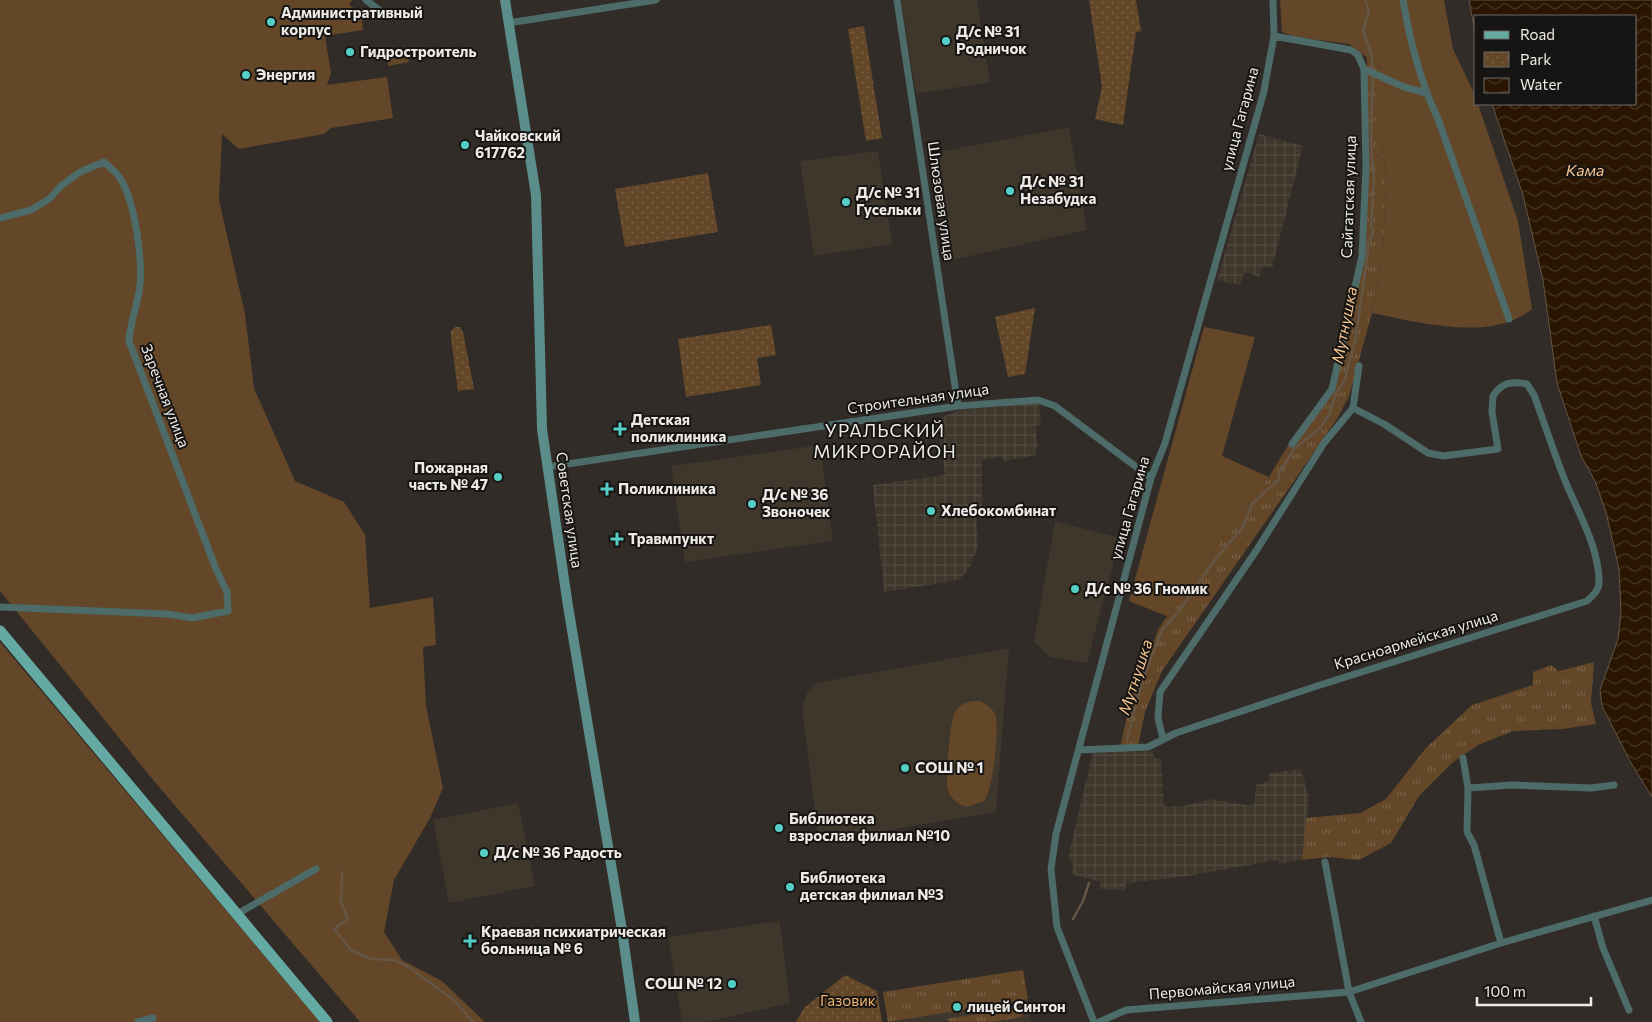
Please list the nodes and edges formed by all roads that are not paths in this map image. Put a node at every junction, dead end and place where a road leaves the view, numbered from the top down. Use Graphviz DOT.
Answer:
graph roads {
  1 [pos="366,0"];
  2 [pos="505,0"];
  3 [pos="656,0"];
  4 [pos="897,0"];
  5 [pos="1273,0"];
  6 [pos="1403,0"];
  7 [pos="387,16"];
  8 [pos="508,23"];
  9 [pos="1274,36"];
  10 [pos="1364,69"];
  11 [pos="1426,94"];
  12 [pos="0,218"];
  13 [pos="1509,318"];
  14 [pos="1359,366"];
  15 [pos="958,406"];
  16 [pos="1353,408"];
  17 [pos="1292,444"];
  18 [pos="547,467"];
  19 [pos="1151,478"];
  20 [pos="0,607"];
  21 [pos="0,631"];
  22 [pos="1163,739"];
  23 [pos="1079,750"];
  24 [pos="1463,758"];
  25 [pos="1614,784"];
  26 [pos="1468,788"];
  27 [pos="1325,862"];
  28 [pos="316,869"];
  29 [pos="1652,900"];
  30 [pos="237,914"];
  31 [pos="1594,916"];
  32 [pos="1501,943"];
  33 [pos="1349,992"];
  34 [pos="1628,1010"];
  35 [pos="153,1018"];
  36 [pos="138,1022"];
  37 [pos="327,1022"];
  38 [pos="635,1022"];
  39 [pos="1094,1022"];
  40 [pos="1099,1022"];
  41 [pos="1361,1022"];
  1 -- 7 [label="street"];
  2 -- 8 [label="main road, Советская улица"];
  3 -- 8 [label="street"];
  4 -- 15 [label="street, Шлюзовая улица"];
  5 -- 9 [label="street, улица Гагарина"];
  6 -- 11 [label="street"];
  8 -- 18 [label="main road, Советская улица"];
  9 -- 10 [label="street"];
  9 -- 19 [label="street, улица Гагарина"];
  10 -- 11 [label="street"];
  10 -- 17 [label="street, Сайгатская улица"];
  11 -- 13 [label="street"];
  12 -- 20 [label="street, Заречная улица"];
  14 -- 16 [label="street"];
  15 -- 18 [label="street, Строительная улица"];
  15 -- 19 [label="street, Строительная улица"];
  16 -- 22 [label="street"];
  16 -- 22 [label="street, Красноармейская улица"];
  18 -- 38 [label="main road, Советская улица"];
  19 -- 23 [label="street, улица Гагарина"];
  21 -- 30 [label="main road"];
  22 -- 23 [label="street"];
  23 -- 39 [label="street, улица Гагарина"];
  24 -- 26 [label="street"];
  25 -- 26 [label="street"];
  26 -- 32 [label="street"];
  27 -- 33 [label="street"];
  28 -- 30 [label="street"];
  29 -- 31 [label="street, Первомайская улица"];
  30 -- 37 [label="main road"];
  31 -- 32 [label="street, Первомайская улица"];
  31 -- 34 [label="street"];
  32 -- 33 [label="street, Первомайская улица"];
  33 -- 40 [label="street, Первомайская улица"];
  33 -- 41 [label="street"];
  35 -- 36 [label="street"];
}
